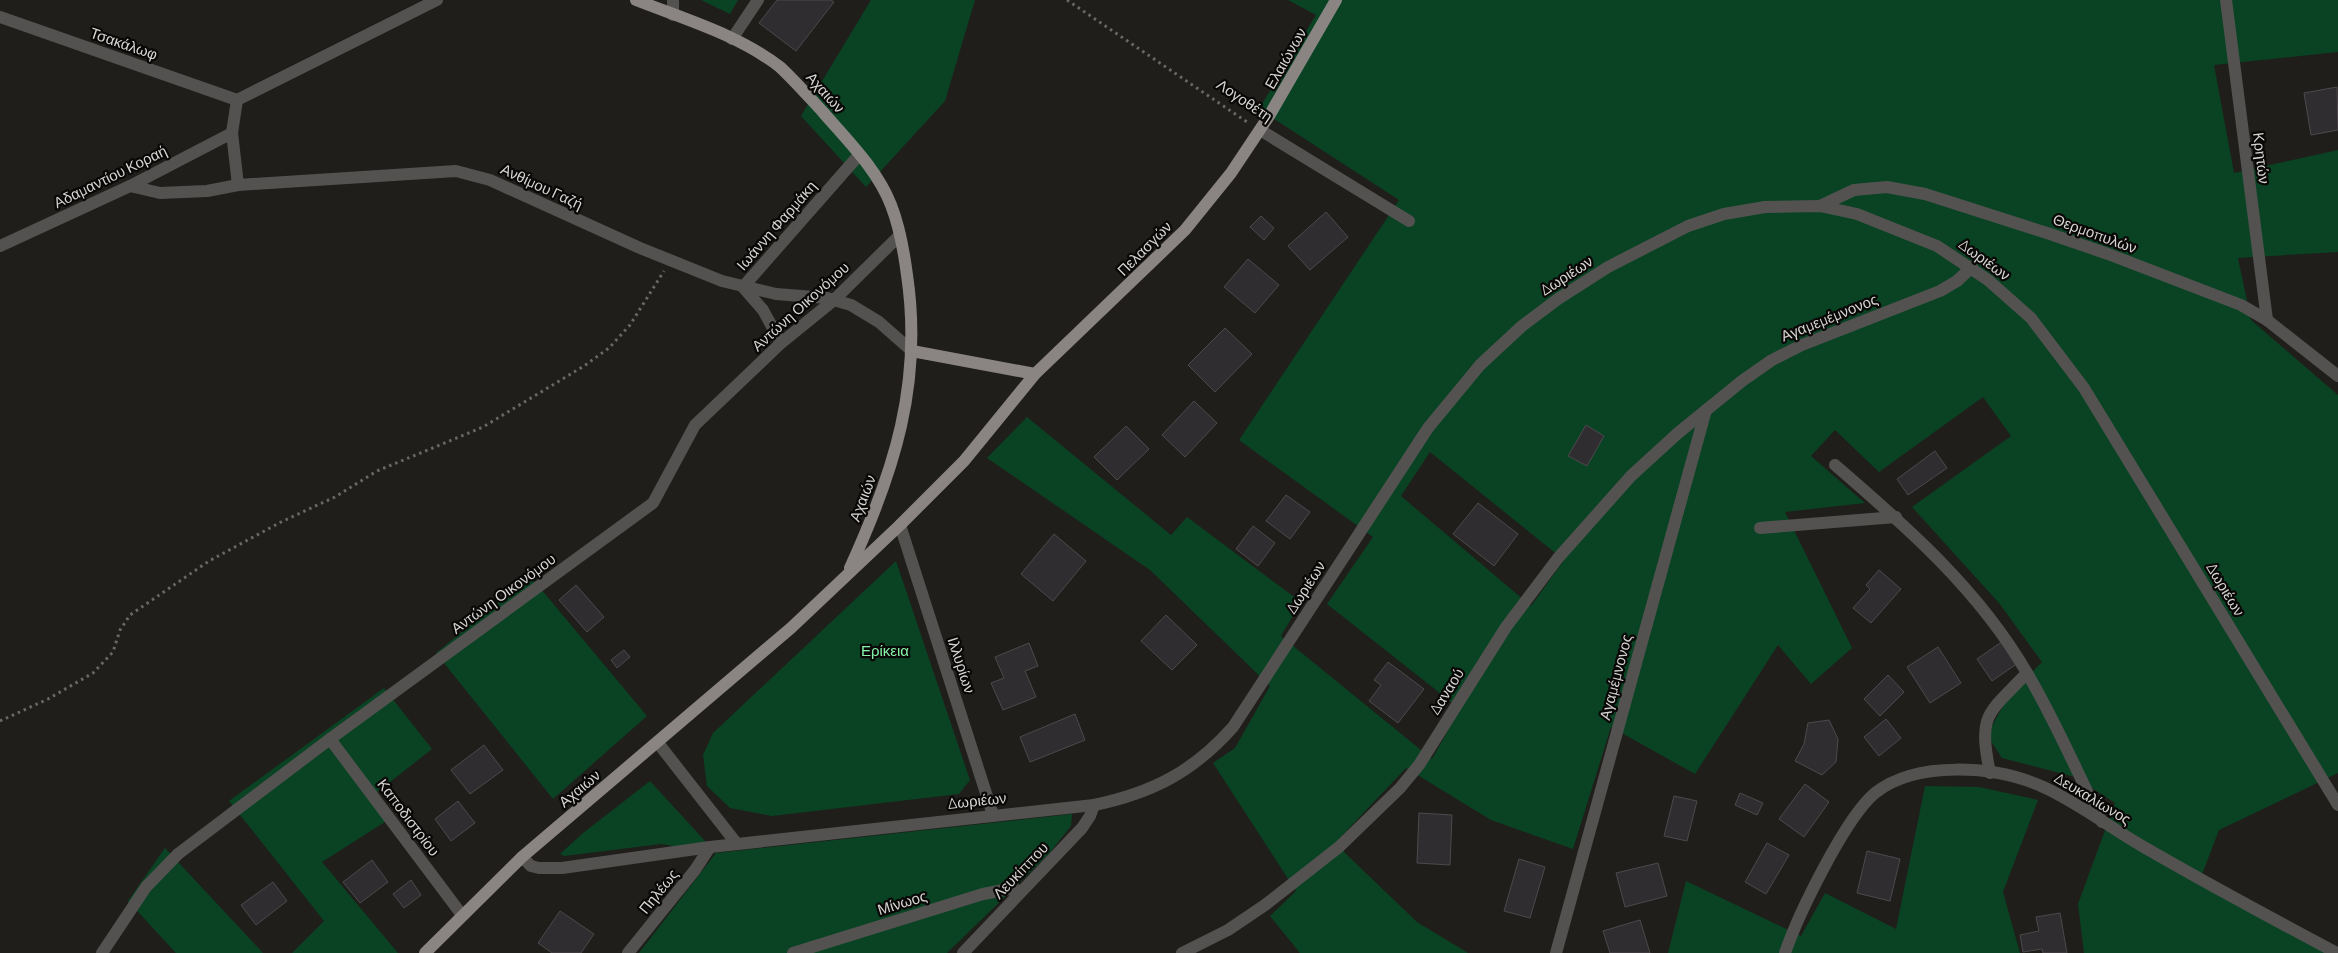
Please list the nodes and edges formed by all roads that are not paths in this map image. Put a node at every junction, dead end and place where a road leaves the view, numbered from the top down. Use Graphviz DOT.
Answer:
graph roads {
  1 [pos="437,0"];
  2 [pos="636,0"];
  3 [pos="673,0"];
  4 [pos="758,0"];
  5 [pos="1336,0"];
  6 [pos="2226,0"];
  7 [pos="673,15"];
  8 [pos="0,17"];
  9 [pos="732,39"];
  10 [pos="237,100"];
  11 [pos="1260,130"];
  12 [pos="232,132"];
  13 [pos="859,155"];
  14 [pos="238,185"];
  15 [pos="130,186"];
  16 [pos="1820,206"];
  17 [pos="1409,221"];
  18 [pos="900,235"];
  19 [pos="0,246"];
  20 [pos="1972,267"];
  21 [pos="743,287"];
  22 [pos="834,300"];
  23 [pos="2267,320"];
  24 [pos="781,343"];
  25 [pos="912,351"];
  26 [pos="1035,374"];
  27 [pos="2338,376"];
  28 [pos="1706,410"];
  29 [pos="1836,465"];
  30 [pos="1896,517"];
  31 [pos="900,525"];
  32 [pos="1760,528"];
  33 [pos="847,575"];
  34 [pos="2027,673"];
  35 [pos="330,740"];
  36 [pos="658,743"];
  37 [pos="1990,773"];
  38 [pos="1094,805"];
  39 [pos="2338,805"];
  40 [pos="993,815"];
  41 [pos="2103,824"];
  42 [pos="737,844"];
  43 [pos="710,847"];
  44 [pos="522,857"];
  45 [pos="1021,891"];
  46 [pos="462,915"];
  47 [pos="102,953"];
  48 [pos="425,953"];
  49 [pos="628,953"];
  50 [pos="793,953"];
  51 [pos="963,953"];
  52 [pos="1182,953"];
  53 [pos="1556,953"];
  54 [pos="1785,953"];
  55 [pos="2337,953"];
  1 -- 10 [label="street"];
  2 -- 7 [label="main road, Αχαιών"];
  3 -- 7 [label="street"];
  4 -- 9 [label="street"];
  5 -- 11 [label="main road, Ελαιώνων"];
  6 -- 23 [label="street, Κρητών"];
  7 -- 9 [label="main road, Αχαιών"];
  8 -- 10 [label="street, Τσακάλωφ"];
  9 -- 13 [label="main road, Αχαιών"];
  10 -- 12 [label="street"];
  11 -- 17 [label="street, Λογοθέτη"];
  11 -- 26 [label="main road, Πελασγών"];
  12 -- 14 [label="street"];
  12 -- 15 [label="street, Αδαμαντίου Κοραή"];
  13 -- 18 [label="main road, Αχαιών"];
  13 -- 21 [label="street, Ιωάννη Φαρμάκη"];
  14 -- 15 [label="street, Ανθίμου Γαζή"];
  14 -- 21 [label="street, Ανθίμου Γαζή"];
  15 -- 19 [label="street, Αδαμαντίου Κοραή"];
  16 -- 20 [label="street, Δωριέων"];
  16 -- 23 [label="street, Θερμοπυλών"];
  16 -- 38 [label="street, Δωριέων"];
  18 -- 22 [label="street, Αντώνη Οικονόμου"];
  18 -- 25 [label="main road, Αχαιών"];
  20 -- 28 [label="street, Αγαμεμέμνονος"];
  20 -- 39 [label="street, Δωριέων"];
  21 -- 22 [label="street, Ανθίμου Γαζή"];
  21 -- 24 [label="street, Ιωάννη Φαρμάκη"];
  22 -- 24 [label="street, Αντώνη Οικονόμου"];
  22 -- 25 [label="street, Ανθίμου Γαζή"];
  23 -- 27 [label="street, Θερμοπυλών"];
  24 -- 35 [label="street, Αντώνη Οικονόμου"];
  25 -- 26 [label="main road"];
  25 -- 33 [label="main road, Αχαιών"];
  26 -- 31 [label="main road, Πελασγών"];
  28 -- 52 [label="street, Δαναού"];
  28 -- 53 [label="street, Αγαμέμνονος"];
  29 -- 30 [label="street"];
  30 -- 32 [label="street"];
  30 -- 34 [label="street"];
  31 -- 33 [label="main road, Πελασγών"];
  31 -- 40 [label="street, Ιλλυρίων"];
  33 -- 36 [label="main road, Αχαιών"];
  34 -- 37 [label="street"];
  34 -- 41 [label="street"];
  35 -- 46 [label="street, Καποδιστρίου"];
  35 -- 47 [label="street, Αντώνη Οικονόμου"];
  36 -- 42 [label="street"];
  36 -- 44 [label="main road, Αχαιών"];
  37 -- 41 [label="street, Δευκαλίωνος"];
  37 -- 54 [label="street, Δευκαλίωνος"];
  38 -- 40 [label="street, Δωριέων"];
  38 -- 45 [label="street, Λευκίππου"];
  40 -- 42 [label="street, Δωριέων"];
  41 -- 55 [label="street, Δευκαλίωνος"];
  42 -- 43 [label="street, Δωριέων"];
  43 -- 44 [label="street, Δωριέων"];
  43 -- 49 [label="street, Πηλέως"];
  44 -- 46 [label="main road, Αχαιών"];
  45 -- 50 [label="street, Μίνωος"];
  45 -- 51 [label="street, Λευκίππου"];
  46 -- 48 [label="main road, Αχαιών"];
}
